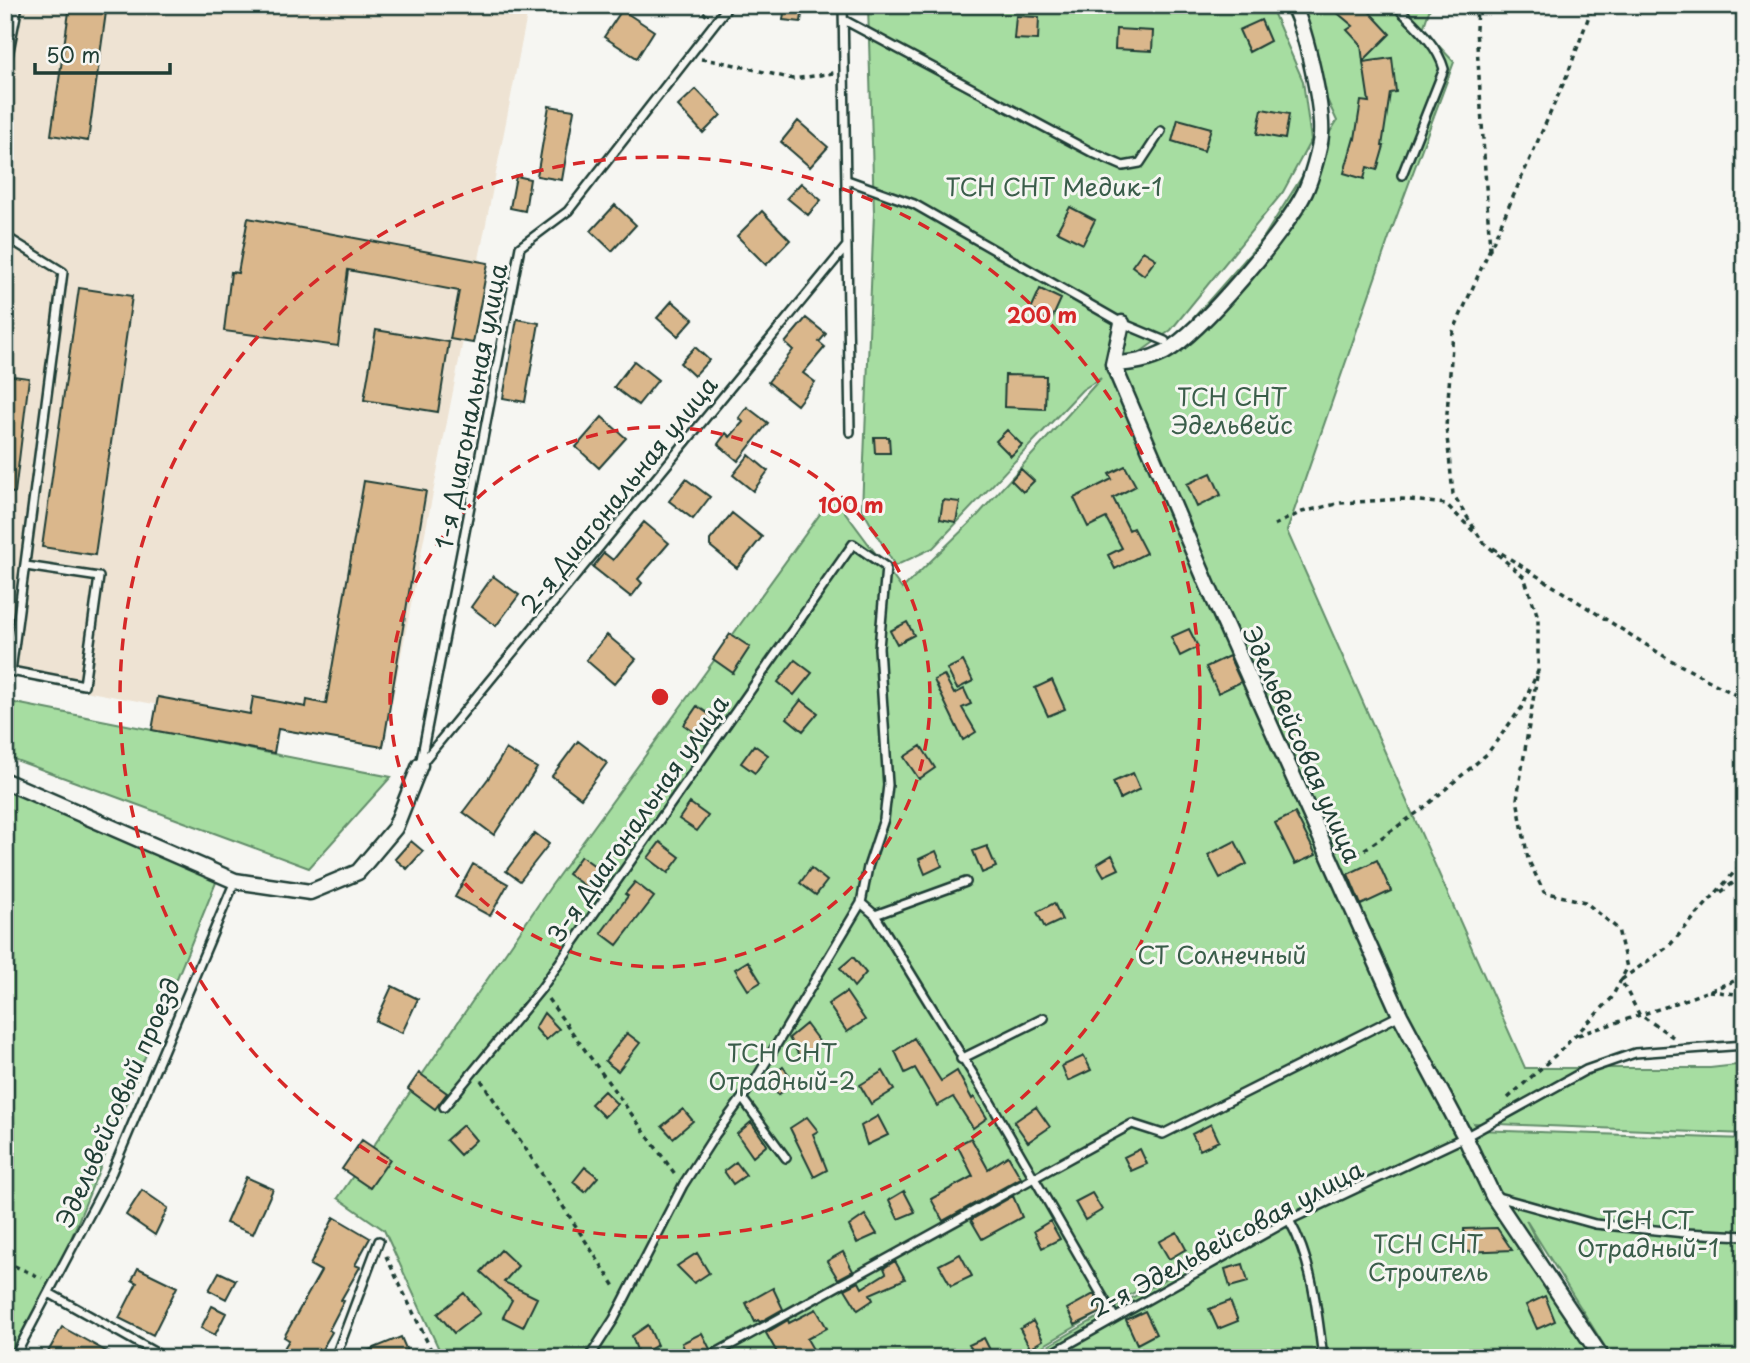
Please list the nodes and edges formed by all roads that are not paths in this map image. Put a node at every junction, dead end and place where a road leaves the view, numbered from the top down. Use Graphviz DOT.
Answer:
graph roads {
  1 [pos="19,5"];
  2 [pos="729,5"];
  3 [pos="843,5"];
  4 [pos="1293,5"];
  5 [pos="1404,5"];
  6 [pos="844,20"];
  7 [pos="5,71"];
  8 [pos="1161,131"];
  9 [pos="1402,175"];
  10 [pos="848,180"];
  11 [pos="5,236"];
  12 [pos="846,247"];
  13 [pos="1122,323"];
  14 [pos="1165,341"];
  15 [pos="1114,364"];
  16 [pos="850,432"];
  17 [pos="26,566"];
  18 [pos="420,765"];
  19 [pos="5,781"];
  20 [pos="235,881"];
  21 [pos="967,882"];
  22 [pos="860,903"];
  23 [pos="875,915"];
  24 [pos="1400,1015"];
  25 [pos="1044,1018"];
  26 [pos="1745,1045"];
  27 [pos="961,1059"];
  28 [pos="742,1098"];
  29 [pos="444,1107"];
  30 [pos="1465,1137"];
  31 [pos="786,1158"];
  32 [pos="1034,1178"];
  33 [pos="1493,1196"];
  34 [pos="1289,1220"];
  35 [pos="1745,1237"];
  36 [pos="379,1241"];
  37 [pos="49,1293"];
  38 [pos="1115,1318"];
  39 [pos="15,1356"];
  40 [pos="164,1358"];
  41 [pos="335,1358"];
  42 [pos="589,1358"];
  43 [pos="707,1358"];
  44 [pos="1044,1358"];
  45 [pos="1323,1358"];
  46 [pos="1602,1358"];
  1 -- 7 [label="lane"];
  2 -- 18 [label="lane, 1-я Диагональная улица"];
  3 -- 6 [label="lane"];
  4 -- 15 [label="street"];
  5 -- 9 [label="lane"];
  6 -- 8 [label="lane"];
  6 -- 10 [label="lane"];
  10 -- 12 [label="lane"];
  10 -- 13 [label="lane"];
  11 -- 17 [label="lane"];
  12 -- 16 [label="lane"];
  12 -- 18 [label="lane, 2-я Диагональная улица"];
  13 -- 14 [label="lane"];
  13 -- 15 [label="street"];
  15 -- 24 [label="street, Эдельвейсовая улица"];
  17 -- 17 [label="lane"];
  18 -- 20 [label="street"];
  19 -- 20 [label="street"];
  20 -- 37 [label="lane, Эдельвейсовый проезд"];
  21 -- 23 [label="lane"];
  22 -- 23 [label="lane"];
  22 -- 28 [label="lane"];
  22 -- 29 [label="lane, 3-я Диагональная улица"];
  23 -- 27 [label="lane"];
  24 -- 30 [label="street, Эдельвейсовая улица"];
  24 -- 32 [label="lane"];
  25 -- 27 [label="lane"];
  26 -- 30 [label="lane, 2-я Эдельвейсовая улица"];
  27 -- 32 [label="lane"];
  28 -- 31 [label="lane"];
  28 -- 42 [label="lane"];
  30 -- 33 [label="street, Эдельвейсовая улица"];
  30 -- 34 [label="lane, 2-я Эдельвейсовая улица"];
  32 -- 38 [label="lane"];
  32 -- 43 [label="lane"];
  33 -- 35 [label="lane"];
  33 -- 46 [label="street, Эдельвейсовая улица"];
  34 -- 38 [label="lane, 2-я Эдельвейсовая улица"];
  34 -- 45 [label="lane"];
  36 -- 41 [label="lane"];
  37 -- 39 [label="lane, Эдельвейсовый проезд"];
  37 -- 40 [label="lane"];
  38 -- 44 [label="lane, 2-я Эдельвейсовая улица"];
}
